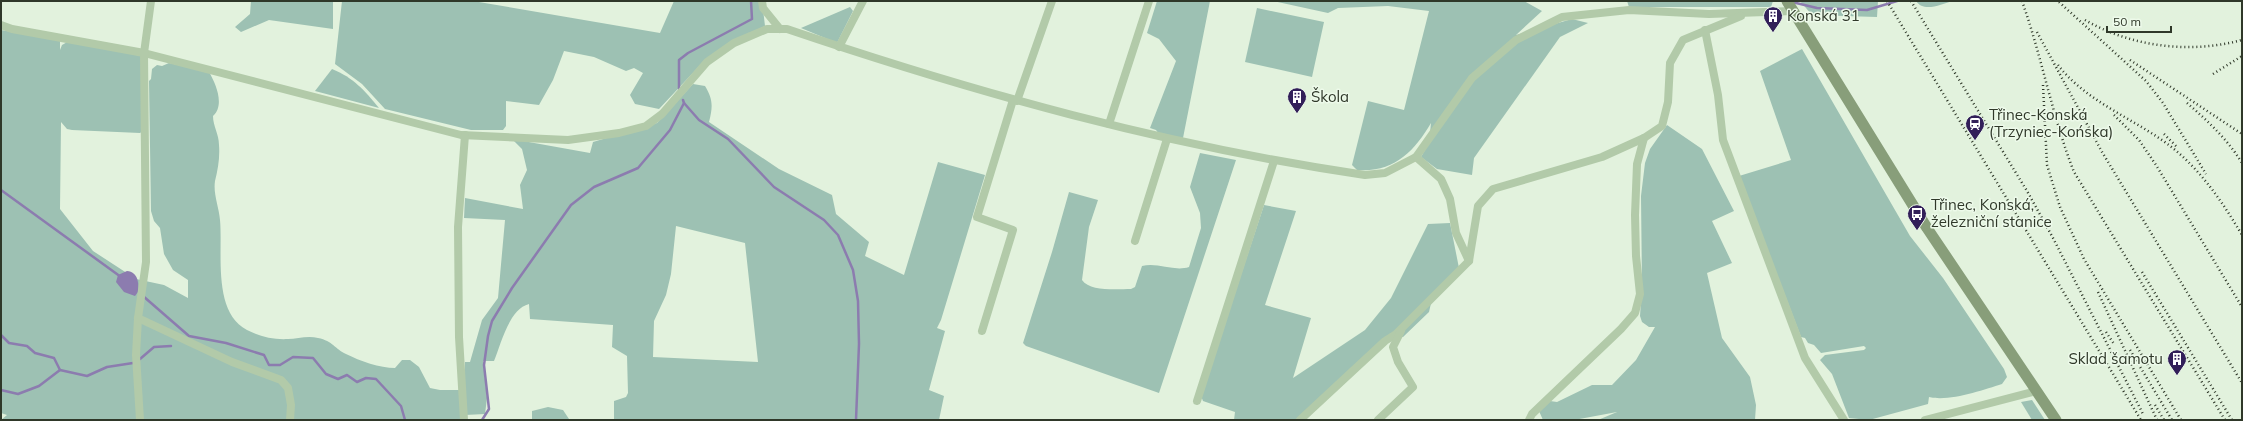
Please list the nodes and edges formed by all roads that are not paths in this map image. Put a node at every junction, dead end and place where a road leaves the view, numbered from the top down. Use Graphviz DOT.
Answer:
graph roads {
  1 [pos="151,1"];
  2 [pos="762,1"];
  3 [pos="864,1"];
  4 [pos="1052,1"];
  5 [pos="1149,1"];
  6 [pos="1787,1"];
  7 [pos="1793,11"];
  8 [pos="1746,14"];
  9 [pos="1,25"];
  10 [pos="780,29"];
  11 [pos="1705,30"];
  12 [pos="839,47"];
  13 [pos="144,53"];
  14 [pos="1015,101"];
  15 [pos="1109,124"];
  16 [pos="465,135"];
  17 [pos="1644,138"];
  18 [pos="1167,139"];
  19 [pos="1416,157"];
  20 [pos="1274,161"];
  21 [pos="1135,241"];
  22 [pos="1469,261"];
  23 [pos="138,318"];
  24 [pos="1402,328"];
  25 [pos="982,331"];
  26 [pos="2036,391"];
  27 [pos="1197,401"];
  28 [pos="140,420"];
  29 [pos="290,420"];
  30 [pos="464,420"];
  31 [pos="1300,420"];
  32 [pos="1378,420"];
  33 [pos="1529,420"];
  34 [pos="1844,420"];
  35 [pos="1925,420"];
  36 [pos="2056,420"];
  1 -- 13 [label="street"];
  2 -- 10 [label="street"];
  3 -- 12 [label="street"];
  4 -- 14 [label="street"];
  5 -- 15 [label="street"];
  6 -- 7 [label="main road"];
  7 -- 8 [label="street"];
  7 -- 26 [label="main road"];
  8 -- 11 [label="street"];
  8 -- 19 [label="street"];
  9 -- 13 [label="street"];
  10 -- 12 [label="street"];
  10 -- 16 [label="street"];
  11 -- 17 [label="street"];
  11 -- 34 [label="street"];
  12 -- 14 [label="street"];
  13 -- 16 [label="street"];
  13 -- 23 [label="street"];
  14 -- 15 [label="street"];
  14 -- 25 [label="street"];
  15 -- 18 [label="street"];
  16 -- 30 [label="street"];
  17 -- 22 [label="street"];
  17 -- 33 [label="street"];
  18 -- 20 [label="street"];
  18 -- 21 [label="street"];
  19 -- 20 [label="street"];
  19 -- 22 [label="street"];
  20 -- 27 [label="street"];
  22 -- 24 [label="street"];
  23 -- 28 [label="street"];
  23 -- 29 [label="street"];
  24 -- 31 [label="street"];
  24 -- 32 [label="street"];
  26 -- 35 [label="street"];
  26 -- 36 [label="main road"];
}
